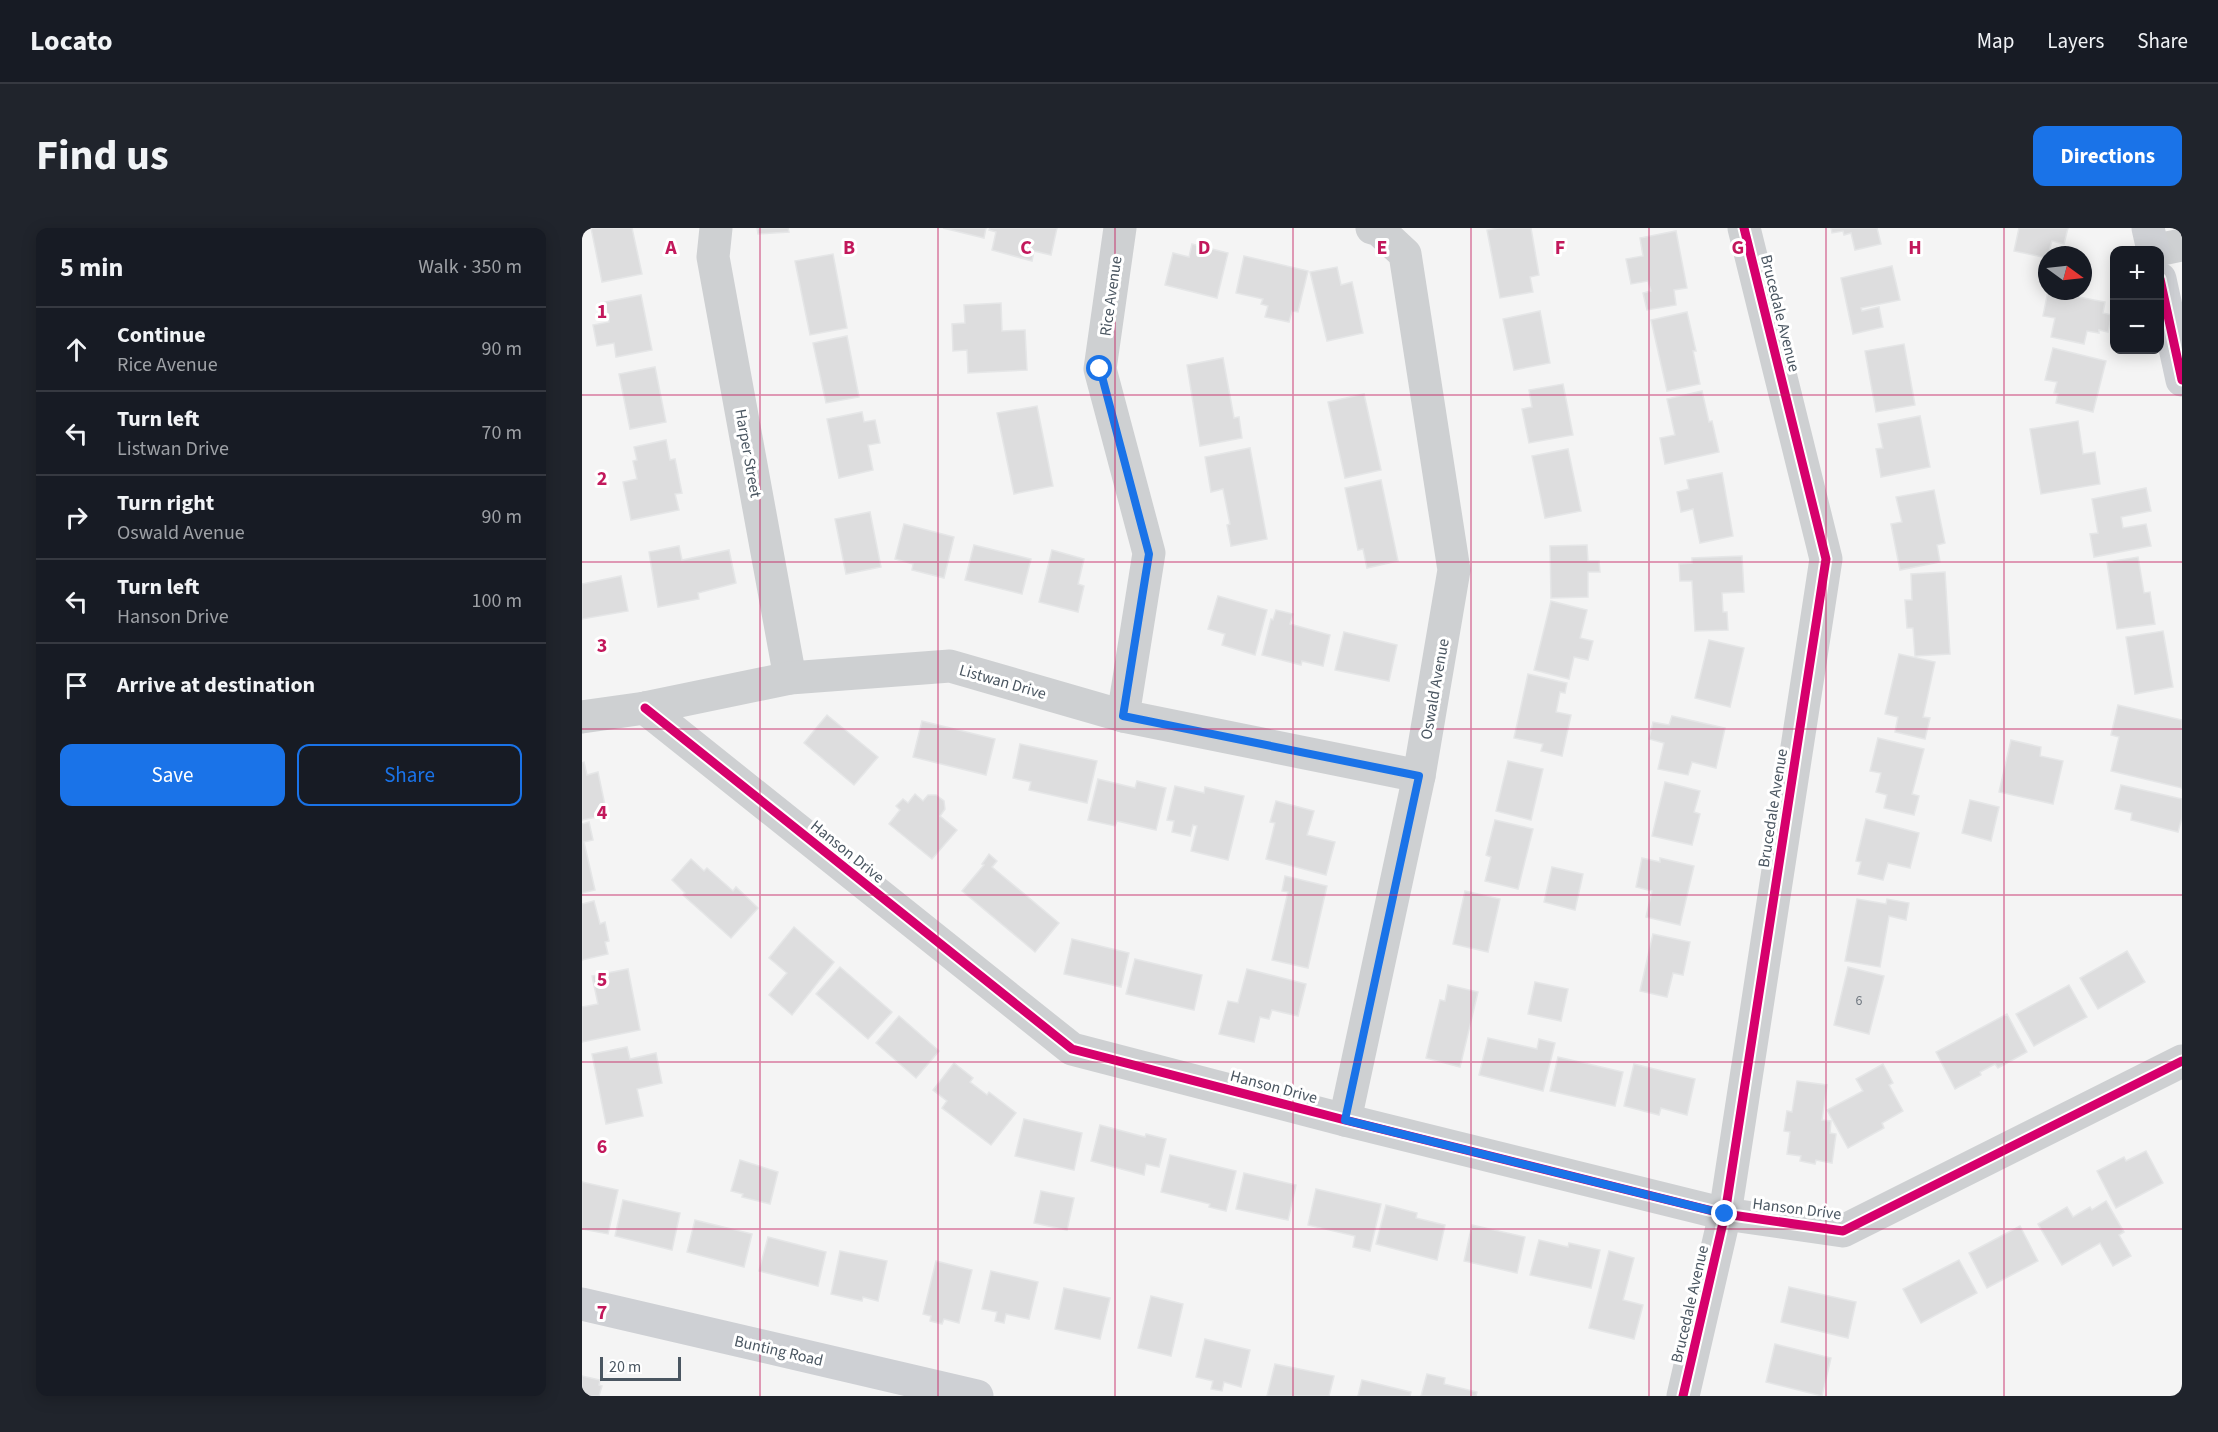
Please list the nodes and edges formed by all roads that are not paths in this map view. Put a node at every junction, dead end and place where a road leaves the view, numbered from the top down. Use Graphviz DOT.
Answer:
graph roads {
  1 [pos="716,228"];
  2 [pos="1120,228"];
  3 [pos="1371,228"];
  4 [pos="1744,228"];
  5 [pos="2148,228"];
  6 [pos="2182,245"];
  7 [pos="2154,246"];
  8 [pos="2164,248"];
  9 [pos="2164,297"];
  10 [pos="2182,380"];
  11 [pos="790,678"];
  12 [pos="645,708"];
  13 [pos="1123,716"];
  14 [pos="582,717"];
  15 [pos="1419,776"];
  16 [pos="2182,1061"];
  17 [pos="1345,1120"];
  18 [pos="1725,1214"];
  19 [pos="582,1304"];
  20 [pos="976,1396"];
  21 [pos="1683,1396"];
  1 -- 11 [label="street, Harper Street"];
  2 -- 13 [label="street, Rice Avenue"];
  3 -- 15 [label="street, Oswald Avenue"];
  4 -- 18 [label="street, Brucedale Avenue"];
  5 -- 7 [label="main road"];
  6 -- 8 [label="street"];
  9 -- 10 [label="main road"];
  11 -- 12 [label="street, Listwan Drive"];
  11 -- 13 [label="street, Listwan Drive"];
  12 -- 14 [label="street, Listwan Drive"];
  12 -- 17 [label="street, Hanson Drive"];
  13 -- 15 [label="street, Listwan Drive"];
  15 -- 17 [label="street, Oswald Avenue"];
  16 -- 18 [label="street, Hanson Drive"];
  17 -- 18 [label="street, Hanson Drive"];
  18 -- 21 [label="street, Brucedale Avenue"];
  19 -- 20 [label="main road, Bunting Road"];
}
